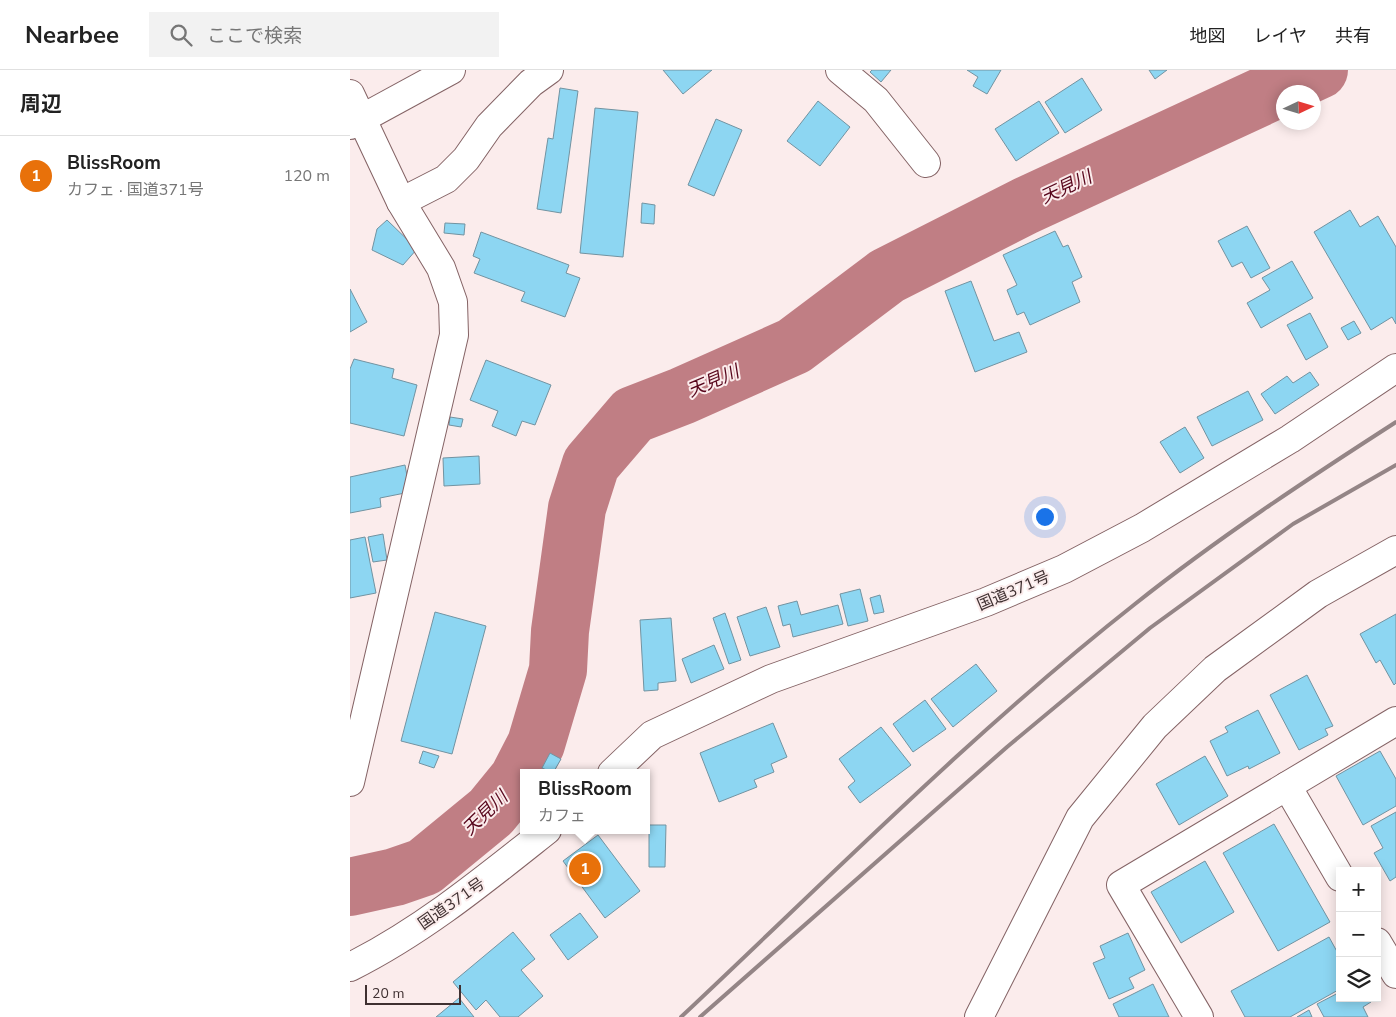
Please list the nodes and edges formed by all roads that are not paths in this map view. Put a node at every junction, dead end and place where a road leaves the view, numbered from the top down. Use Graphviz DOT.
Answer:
graph roads {
  1 [pos="429,70"];
  2 [pos="451,70"];
  3 [pos="549,70"];
  4 [pos="840,70"];
  5 [pos="409,92"];
  6 [pos="350,94"];
  7 [pos="356,122"];
  8 [pos="926,163"];
  9 [pos="401,202"];
  10 [pos="1396,368"];
  11 [pos="1396,550"];
  12 [pos="1396,721"];
  13 [pos="616,769"];
  14 [pos="350,782"];
  15 [pos="1287,786"];
  16 [pos="542,834"];
  17 [pos="1336,870"];
  18 [pos="1381,949"];
  19 [pos="362,961"];
  20 [pos="1396,974"];
  21 [pos="980,1017"];
  22 [pos="1199,1017"];
  1 -- 5 [label="main road"];
  2 -- 5 [label="main road"];
  3 -- 9 [label="main road"];
  4 -- 8 [label="main road"];
  5 -- 7 [label="main road"];
  6 -- 7 [label="main road"];
  7 -- 9 [label="main road"];
  9 -- 14 [label="main road"];
  10 -- 13 [label="main road, 国道371号"];
  11 -- 21 [label="main road"];
  12 -- 15 [label="main road"];
  15 -- 17 [label="main road"];
  15 -- 22 [label="main road"];
  16 -- 19 [label="main road, 国道371号"];
  18 -- 20 [label="main road"];
}
